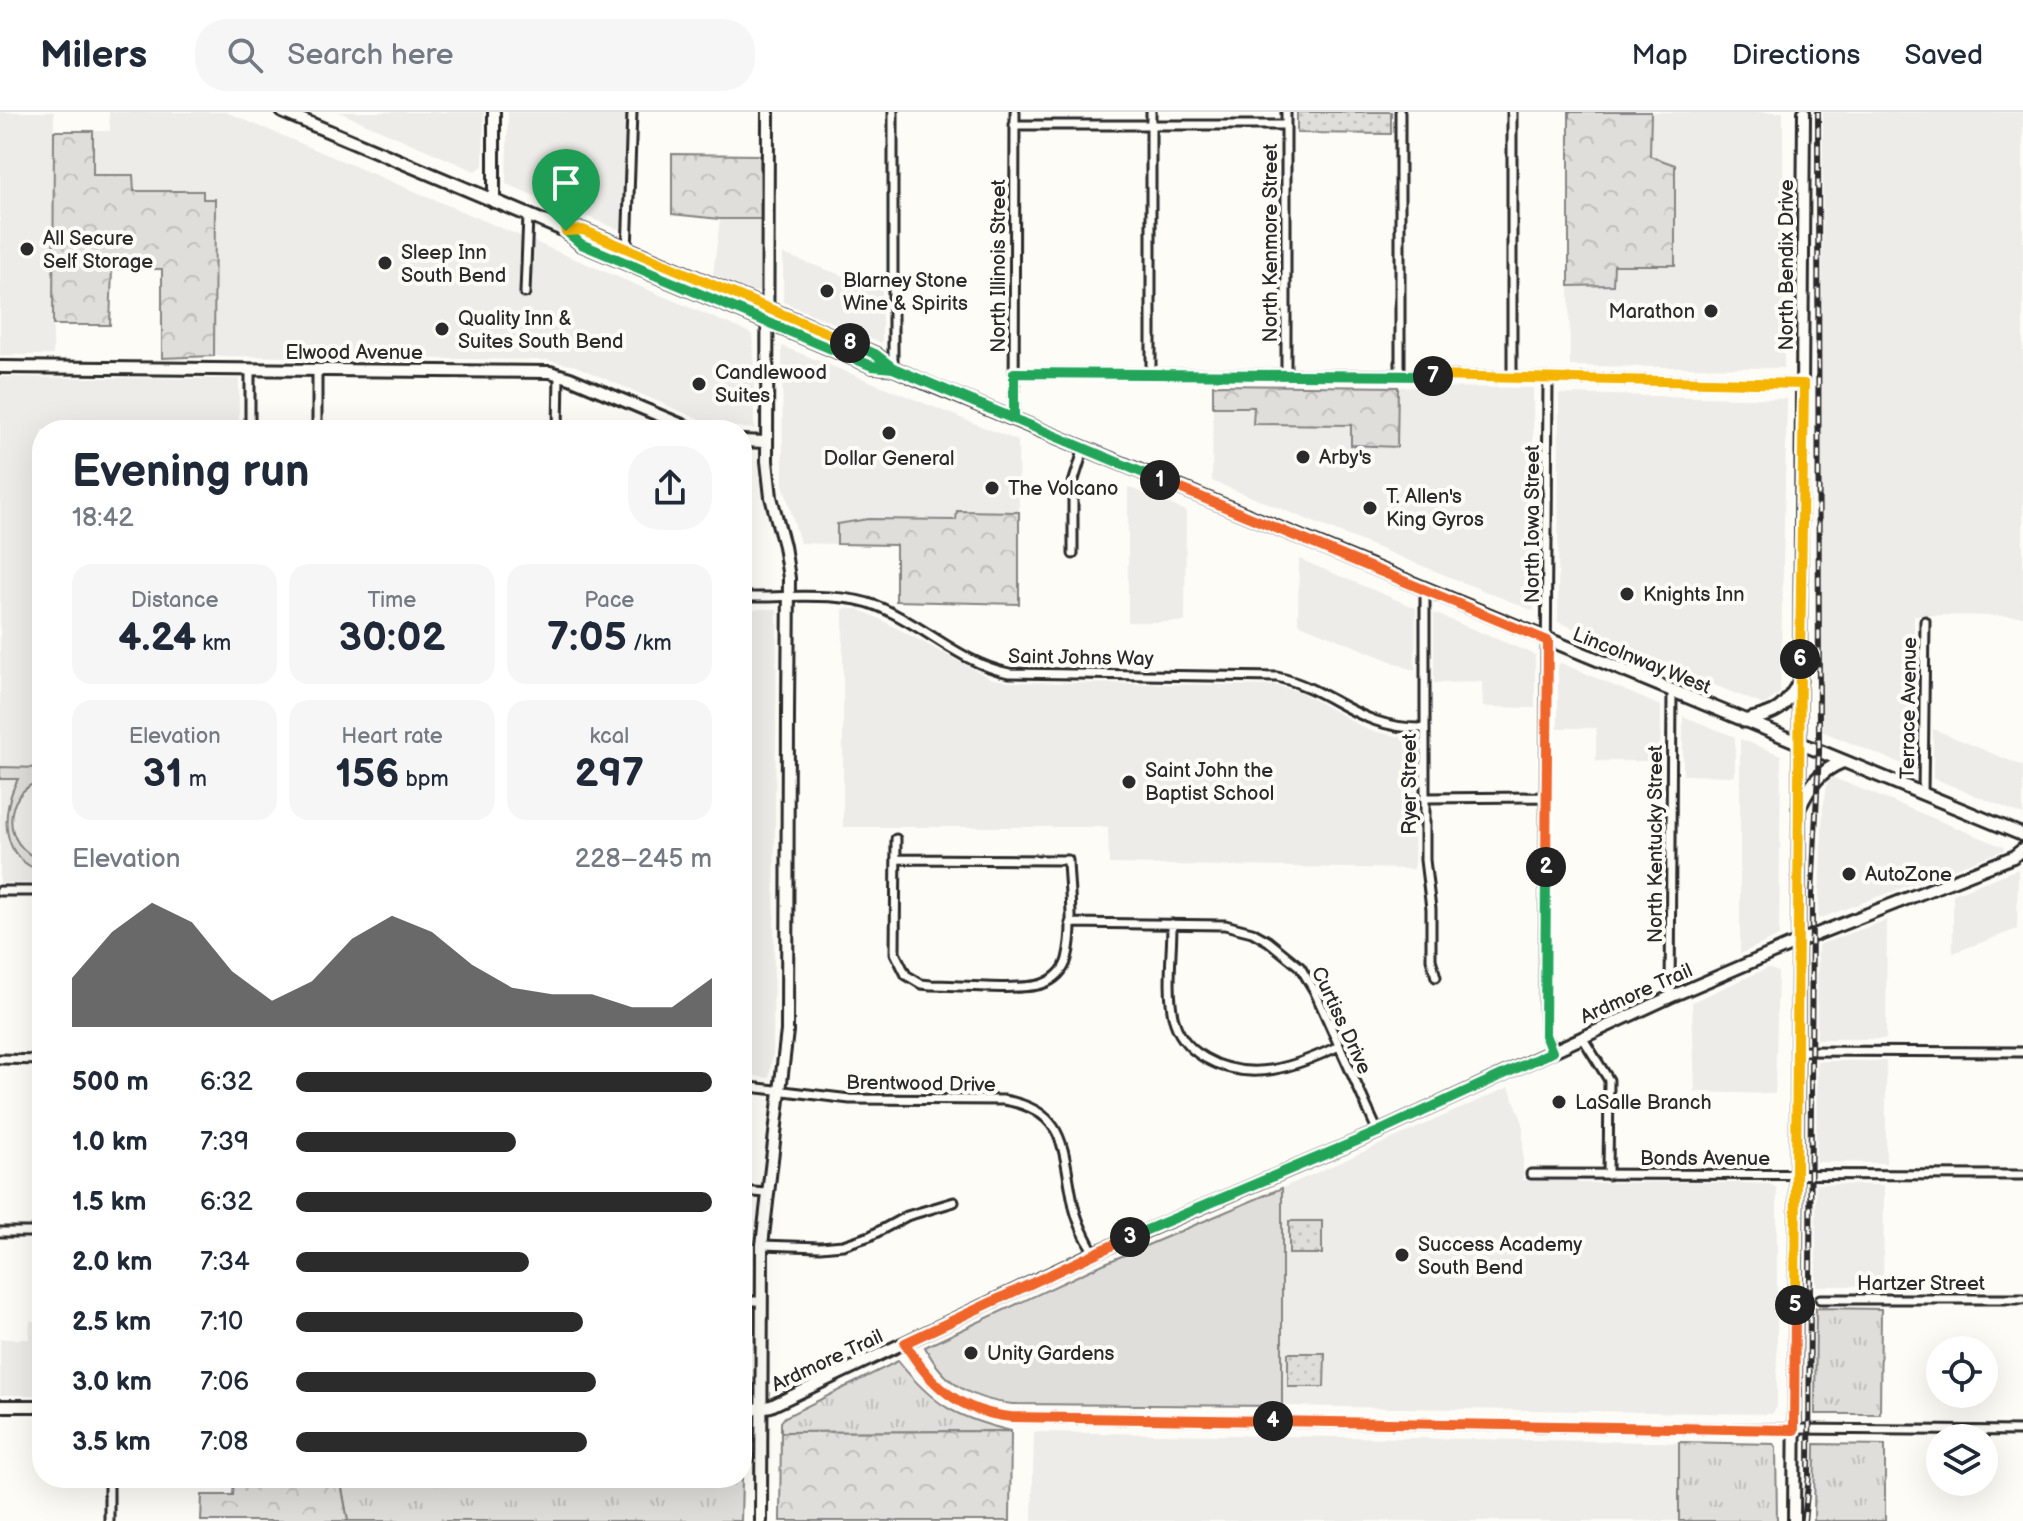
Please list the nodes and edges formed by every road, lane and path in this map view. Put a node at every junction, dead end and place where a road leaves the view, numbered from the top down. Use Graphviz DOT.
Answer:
graph roads {
  1 [pos="283,112"];
  2 [pos="494,112"];
  3 [pos="632,112"];
  4 [pos="768,112"];
  5 [pos="893,112"];
  6 [pos="1015,112"];
  7 [pos="1151,112"];
  8 [pos="1286,112"];
  9 [pos="1400,112"];
  10 [pos="1512,112"];
  11 [pos="1804,112"];
  12 [pos="1014,125"];
  13 [pos="1151,125"];
  14 [pos="1286,125"];
  15 [pos="494,202"];
  16 [pos="528,216"];
  17 [pos="566,231"];
  18 [pos="627,248"];
  19 [pos="627,262"];
  20 [pos="525,293"];
  21 [pos="767,307"];
  22 [pos="768,322"];
  23 [pos="0,367"];
  24 [pos="893,368"];
  25 [pos="250,369"];
  26 [pos="317,369"];
  27 [pos="1014,373"];
  28 [pos="1151,373"];
  29 [pos="559,374"];
  30 [pos="1286,374"];
  31 [pos="1400,375"];
  32 [pos="1512,377"];
  33 [pos="1548,378"];
  34 [pos="1804,384"];
  35 [pos="1014,419"];
  36 [pos="250,420"];
  37 [pos="317,420"];
  38 [pos="558,420"];
  39 [pos="659,420"];
  40 [pos="752,441"];
  41 [pos="766,442"];
  42 [pos="1084,448"];
  43 [pos="1073,554"];
  44 [pos="1425,590"];
  45 [pos="752,597"];
  46 [pos="789,598"];
  47 [pos="1925,621"];
  48 [pos="1548,641"];
  49 [pos="1800,681"];
  50 [pos="1672,692"];
  51 [pos="1744,721"];
  52 [pos="1425,728"];
  53 [pos="1799,744"];
  54 [pos="1842,762"];
  55 [pos="1923,795"];
  56 [pos="1546,797"];
  57 [pos="1424,798"];
  58 [pos="1799,808"];
  59 [pos="2023,835"];
  60 [pos="896,839"];
  61 [pos="2023,849"];
  62 [pos="896,859"];
  63 [pos="0,891"];
  64 [pos="32,891"];
  65 [pos="1070,923"];
  66 [pos="1172,924"];
  67 [pos="1797,942"];
  68 [pos="1436,977"];
  69 [pos="1670,997"];
  70 [pos="1582,1037"];
  71 [pos="1339,1046"];
  72 [pos="1796,1051"];
  73 [pos="1552,1052"];
  74 [pos="2023,1052"];
  75 [pos="0,1059"];
  76 [pos="32,1060"];
  77 [pos="752,1087"];
  78 [pos="781,1091"];
  79 [pos="1378,1132"];
  80 [pos="1531,1174"];
  81 [pos="1796,1174"];
  82 [pos="1608,1175"];
  83 [pos="2023,1175"];
  84 [pos="752,1192"];
  85 [pos="766,1193"];
  86 [pos="954,1202"];
  87 [pos="0,1232"];
  88 [pos="32,1232"];
  89 [pos="762,1245"];
  90 [pos="1094,1253"];
  91 [pos="1820,1299"];
  92 [pos="2023,1299"];
  93 [pos="752,1301"];
  94 [pos="761,1301"];
  95 [pos="905,1343"];
  96 [pos="0,1406"];
  97 [pos="32,1406"];
  98 [pos="762,1409"];
  99 [pos="752,1410"];
  100 [pos="1794,1430"];
  101 [pos="2023,1431"];
  102 [pos="109,1488"];
  103 [pos="109,1521"];
  104 [pos="761,1521"];
  105 [pos="1794,1521"];
  1 -- 15 [label="main road, Lincolnway West"];
  2 -- 15 [label="street"];
  3 -- 18 [label="street"];
  4 -- 21 [label="street"];
  5 -- 24 [label="street"];
  6 -- 12 [label="street, North Illinois Street"];
  7 -- 13 [label="street"];
  8 -- 14 [label="street, North Kenmore Street"];
  9 -- 31 [label="street"];
  10 -- 32 [label="street"];
  11 -- 34 [label="street, North Bendix Drive"];
  12 -- 13 [label="street"];
  12 -- 27 [label="street, North Illinois Street"];
  13 -- 14 [label="street"];
  13 -- 28 [label="street"];
  14 -- 30 [label="street, North Kenmore Street"];
  15 -- 16 [label="main road, Lincolnway West"];
  16 -- 17 [label="main road, Lincolnway West"];
  16 -- 20 [label="street"];
  17 -- 18 [label="main road, Lincolnway West"];
  17 -- 19 [label="main road, Lincolnway West"];
  18 -- 19 [label="street"];
  18 -- 21 [label="main road, Lincolnway West"];
  19 -- 22 [label="main road, Lincolnway West"];
  21 -- 22 [label="street"];
  21 -- 24 [label="main road, Lincolnway West"];
  22 -- 24 [label="main road, Lincolnway West"];
  22 -- 41 [label="street"];
  23 -- 25 [label="street, Elwood Avenue"];
  24 -- 35 [label="main road, Lincolnway West"];
  25 -- 26 [label="street, Elwood Avenue"];
  25 -- 36 [label="street"];
  26 -- 29 [label="street, Elwood Avenue"];
  26 -- 37 [label="street"];
  27 -- 28 [label="street"];
  27 -- 35 [label="street, North Illinois Street"];
  28 -- 30 [label="street"];
  29 -- 38 [label="street"];
  29 -- 39 [label="street, Elwood Avenue"];
  30 -- 31 [label="street"];
  31 -- 32 [label="street"];
  32 -- 33 [label="street"];
  33 -- 34 [label="street"];
  33 -- 48 [label="street, North Iowa Street"];
  34 -- 49 [label="street, North Bendix Drive"];
  35 -- 42 [label="main road, Lincolnway West"];
  40 -- 41 [label="street"];
  41 -- 46 [label="street"];
  42 -- 43 [label="street"];
  42 -- 44 [label="main road, Lincolnway West"];
  44 -- 48 [label="main road, Lincolnway West"];
  44 -- 52 [label="street, Ryer Street"];
  45 -- 46 [label="street, Saint Johns Way"];
  46 -- 52 [label="street, Saint Johns Way"];
  46 -- 78 [label="street"];
  47 -- 55 [label="street, Terrace Avenue"];
  48 -- 50 [label="main road, Lincolnway West"];
  48 -- 56 [label="street, North Iowa Street"];
  49 -- 51 [label="main road"];
  49 -- 53 [label="street, North Bendix Drive"];
  50 -- 51 [label="main road, Lincolnway West"];
  50 -- 69 [label="street, North Kentucky Street"];
  51 -- 53 [label="main road, Lincolnway West"];
  52 -- 57 [label="street, Ryer Street"];
  53 -- 54 [label="main road, Lincolnway West"];
  53 -- 58 [label="street, North Bendix Drive"];
  54 -- 55 [label="main road, Lincolnway West"];
  54 -- 58 [label="main road"];
  55 -- 59 [label="main road, Lincolnway West"];
  56 -- 57 [label="street"];
  56 -- 73 [label="street, North Iowa Street"];
  57 -- 68 [label="street, Ryer Street"];
  58 -- 67 [label="street, North Bendix Drive"];
  60 -- 62 [label="street"];
  61 -- 67 [label="street, Ardmore Trail"];
  62 -- 65 [label="street"];
  62 -- 65 [label="street"];
  63 -- 64 [label="street"];
  65 -- 66 [label="street, Curtiss Drive"];
  66 -- 71 [label="street, Curtiss Drive"];
  66 -- 71 [label="street"];
  67 -- 69 [label="street, Ardmore Trail"];
  67 -- 72 [label="street, North Bendix Drive"];
  69 -- 70 [label="street, Ardmore Trail"];
  70 -- 73 [label="street, Ardmore Trail"];
  70 -- 82 [label="street"];
  71 -- 79 [label="street, Curtiss Drive"];
  72 -- 74 [label="street"];
  72 -- 81 [label="street, North Bendix Drive"];
  73 -- 79 [label="street, Ardmore Trail"];
  75 -- 76 [label="street"];
  77 -- 78 [label="street, Brentwood Drive"];
  78 -- 85 [label="street"];
  78 -- 90 [label="street, Brentwood Drive"];
  79 -- 90 [label="street, Ardmore Trail"];
  80 -- 82 [label="street, Bonds Avenue"];
  81 -- 82 [label="street, Bonds Avenue"];
  81 -- 83 [label="street, Bonds Avenue"];
  81 -- 100 [label="street, North Bendix Drive"];
  84 -- 85 [label="street"];
  85 -- 89 [label="street"];
  86 -- 89 [label="street"];
  87 -- 88 [label="street"];
  89 -- 94 [label="street"];
  90 -- 95 [label="street, Ardmore Trail"];
  91 -- 92 [label="street, Hartzer Street"];
  93 -- 94 [label="street"];
  94 -- 98 [label="street"];
  95 -- 98 [label="street, Ardmore Trail"];
  95 -- 100 [label="street"];
  96 -- 97 [label="street"];
  98 -- 99 [label="street, Ardmore Trail"];
  98 -- 104 [label="street"];
  100 -- 101 [label="street"];
  100 -- 105 [label="street, North Bendix Drive"];
  102 -- 103 [label="street"];
}
